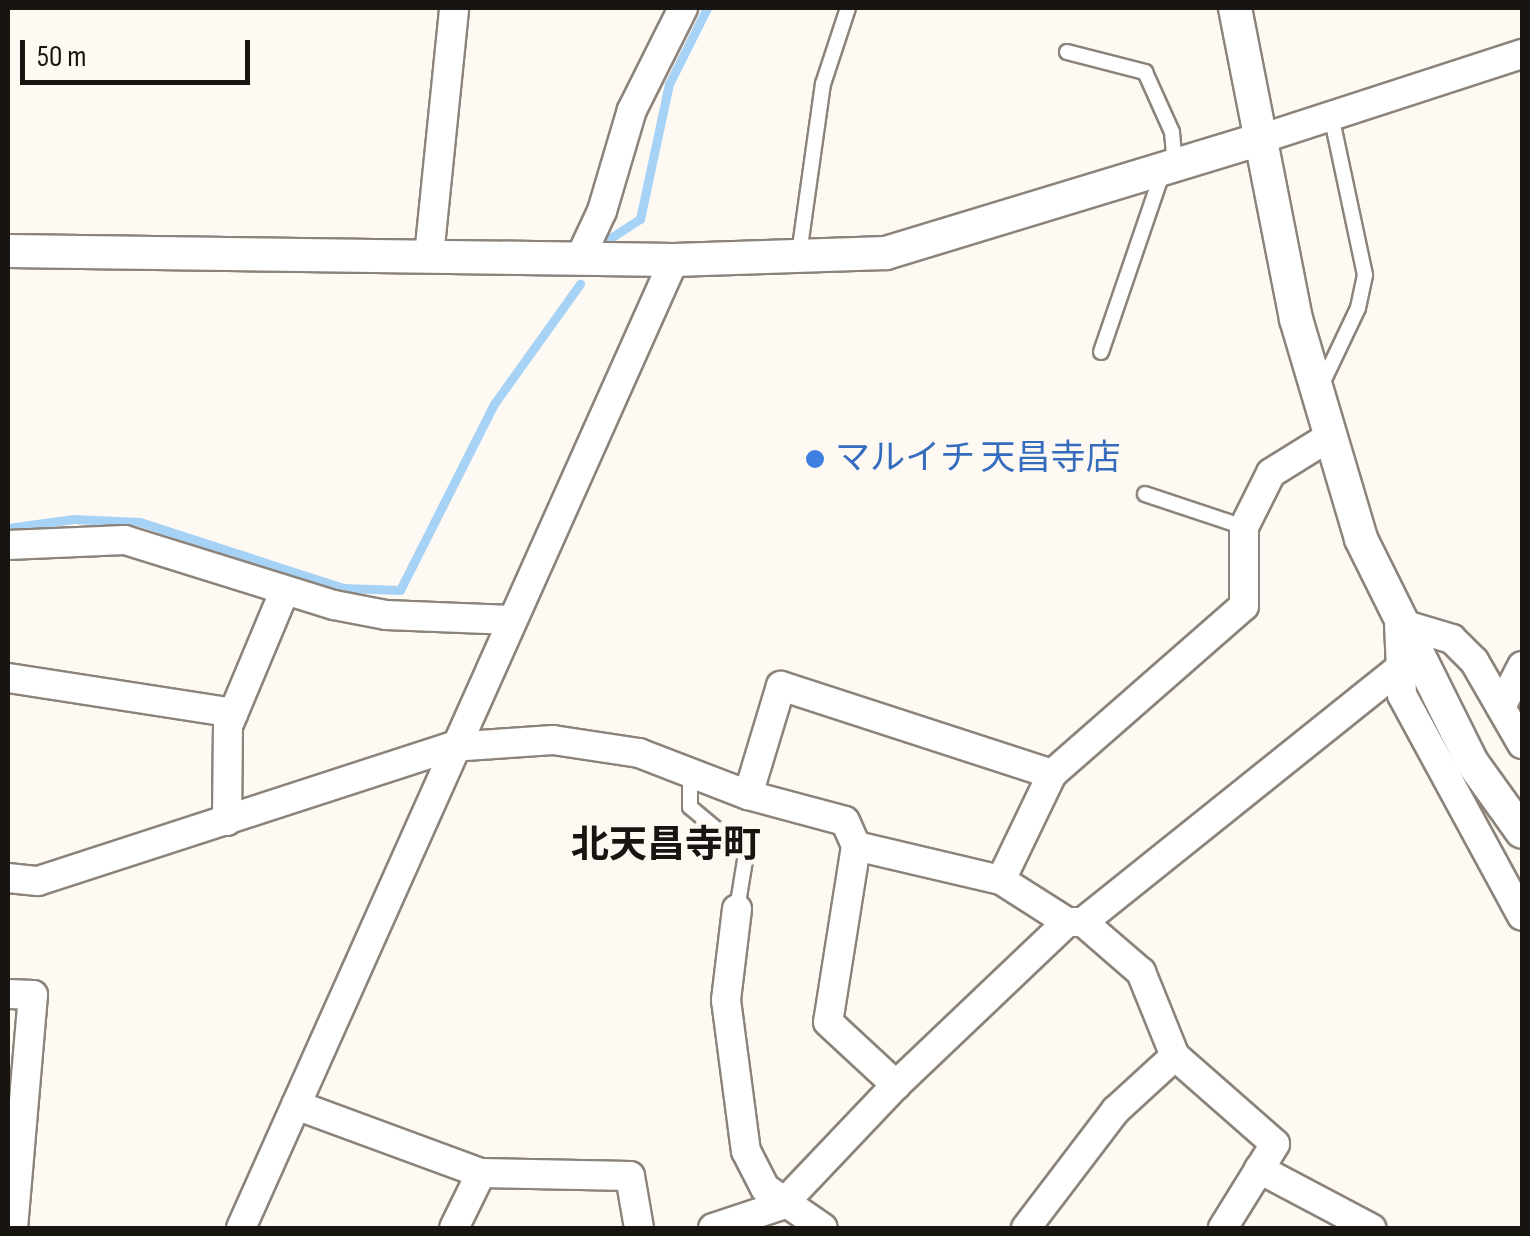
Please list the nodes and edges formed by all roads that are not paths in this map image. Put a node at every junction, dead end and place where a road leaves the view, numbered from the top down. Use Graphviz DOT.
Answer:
graph roads {
  1 [pos="454,8"];
  2 [pos="683,8"];
  3 [pos="848,8"];
  4 [pos="1235,8"];
  5 [pos="1067,52"];
  6 [pos="1522,54"];
  7 [pos="1331,115"];
  8 [pos="1258,140"];
  9 [pos="1169,166"];
  10 [pos="8,250"];
  11 [pos="429,256"];
  12 [pos="580,258"];
  13 [pos="674,260"];
  14 [pos="798,260"];
  15 [pos="1101,352"];
  16 [pos="1317,396"];
  17 [pos="1329,437"];
  18 [pos="1145,494"];
  19 [pos="1244,528"];
  20 [pos="8,545"];
  21 [pos="284,592"];
  22 [pos="511,620"];
  23 [pos="1399,623"];
  24 [pos="1522,666"];
  25 [pos="1397,670"];
  26 [pos="8,678"];
  27 [pos="1501,707"];
  28 [pos="232,713"];
  29 [pos="1522,744"];
  30 [pos="451,747"];
  31 [pos="690,773"];
  32 [pos="1052,774"];
  33 [pos="748,795"];
  34 [pos="227,821"];
  35 [pos="1522,832"];
  36 [pos="856,846"];
  37 [pos="8,878"];
  38 [pos="1001,880"];
  39 [pos="737,909"];
  40 [pos="1522,916"];
  41 [pos="1075,922"];
  42 [pos="8,994"];
  43 [pos="1175,1056"];
  44 [pos="896,1085"];
  45 [pos="296,1105"];
  46 [pos="1260,1169"];
  47 [pos="481,1172"];
  48 [pos="782,1205"];
  49 [pos="13,1228"];
  50 [pos="241,1228"];
  51 [pos="454,1228"];
  52 [pos="639,1228"];
  53 [pos="713,1228"];
  54 [pos="823,1228"];
  55 [pos="1026,1228"];
  56 [pos="1223,1228"];
  57 [pos="1370,1228"];
  1 -- 11 [label="street"];
  2 -- 12 [label="street"];
  3 -- 14 [label="lane"];
  4 -- 8 [label="street"];
  5 -- 9 [label="lane"];
  6 -- 7 [label="street"];
  7 -- 8 [label="street"];
  7 -- 16 [label="lane"];
  8 -- 9 [label="street"];
  8 -- 16 [label="street"];
  9 -- 14 [label="street"];
  9 -- 15 [label="lane"];
  10 -- 11 [label="street"];
  11 -- 12 [label="street"];
  12 -- 13 [label="street"];
  13 -- 14 [label="street"];
  13 -- 22 [label="street"];
  16 -- 17 [label="street"];
  17 -- 19 [label="street"];
  17 -- 23 [label="street"];
  18 -- 19 [label="lane"];
  19 -- 32 [label="street"];
  20 -- 21 [label="street"];
  21 -- 22 [label="street"];
  21 -- 28 [label="street"];
  22 -- 30 [label="street"];
  23 -- 25 [label="street"];
  23 -- 27 [label="street"];
  23 -- 35 [label="street"];
  24 -- 27 [label="street"];
  25 -- 40 [label="street"];
  25 -- 41 [label="street"];
  26 -- 28 [label="street"];
  27 -- 29 [label="street"];
  28 -- 34 [label="street"];
  30 -- 31 [label="street"];
  30 -- 34 [label="street"];
  30 -- 45 [label="street"];
  31 -- 33 [label="street"];
  31 -- 39 [label="lane"];
  32 -- 33 [label="street"];
  32 -- 38 [label="street"];
  33 -- 36 [label="street"];
  34 -- 37 [label="street"];
  36 -- 38 [label="street"];
  36 -- 44 [label="street"];
  38 -- 41 [label="street"];
  39 -- 48 [label="street"];
  41 -- 43 [label="street"];
  41 -- 44 [label="street"];
  42 -- 49 [label="street"];
  43 -- 46 [label="street"];
  43 -- 55 [label="street"];
  44 -- 48 [label="street"];
  45 -- 47 [label="street"];
  45 -- 50 [label="street"];
  46 -- 56 [label="street"];
  46 -- 57 [label="street"];
  47 -- 51 [label="street"];
  47 -- 52 [label="street"];
  48 -- 53 [label="street"];
  48 -- 54 [label="street"];
}
